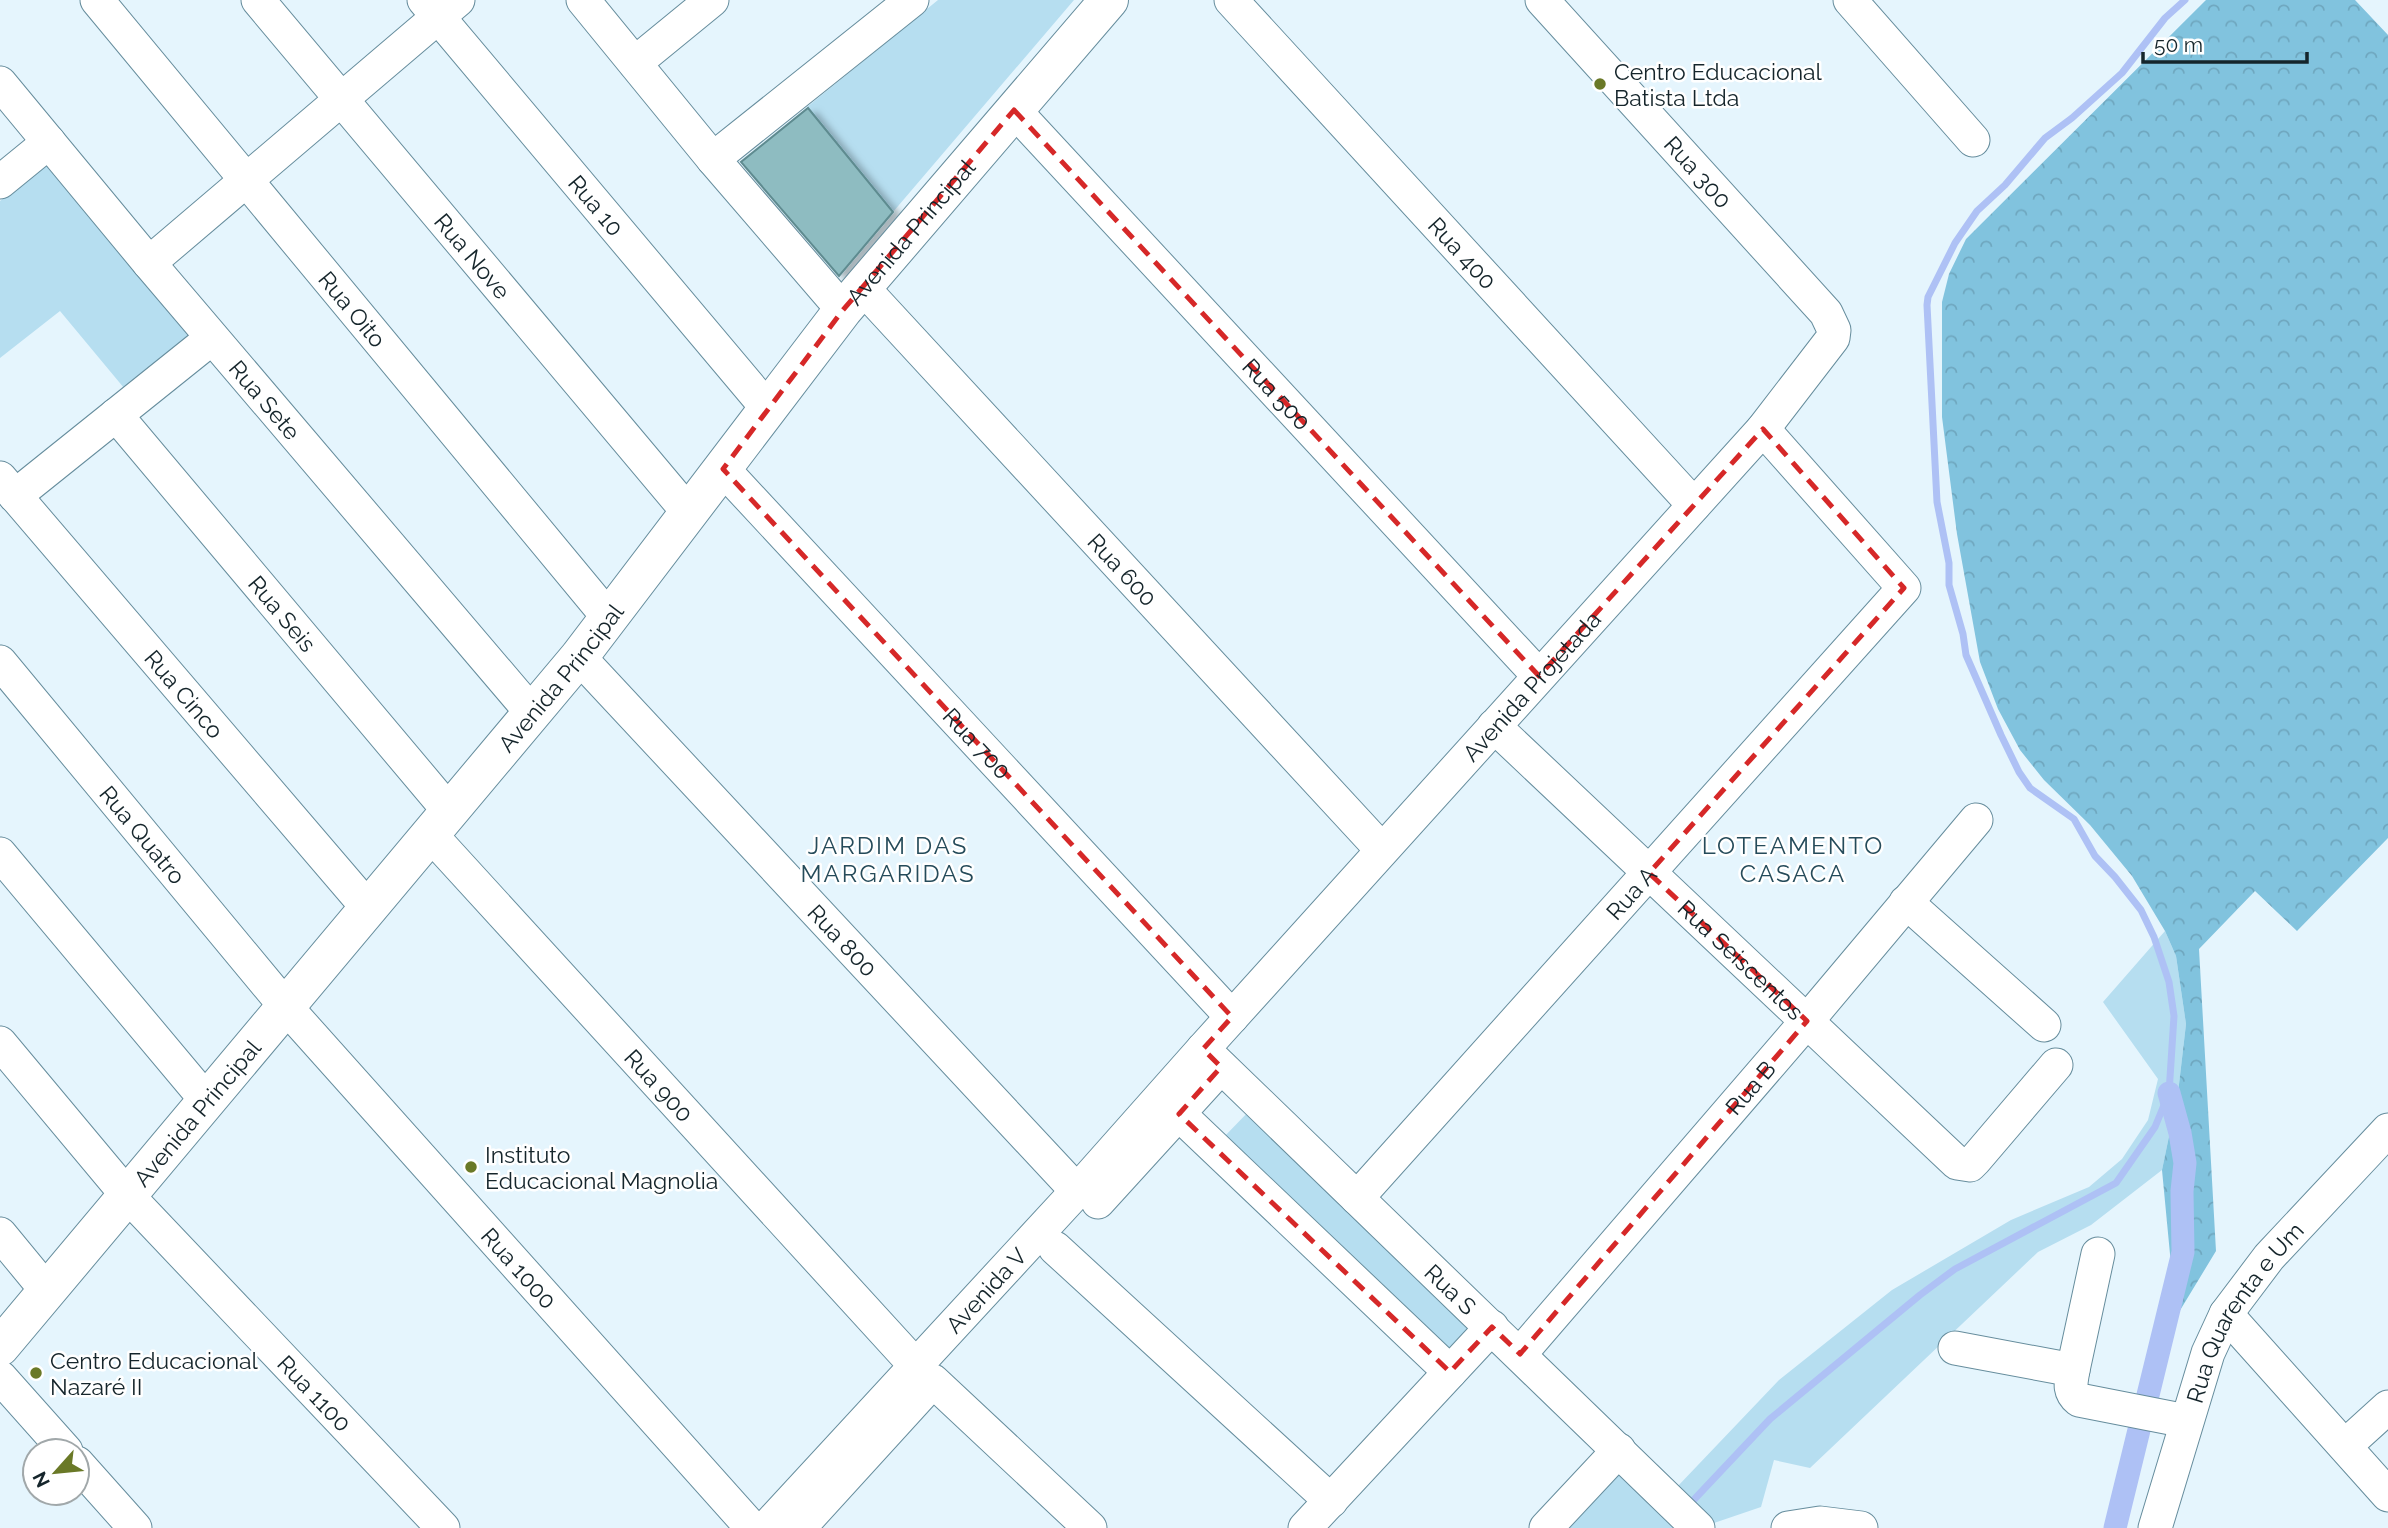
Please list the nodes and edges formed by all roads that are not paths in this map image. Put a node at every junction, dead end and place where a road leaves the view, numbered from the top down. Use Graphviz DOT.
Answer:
graph roads {
  1 [pos="97,0"];
  2 [pos="258,0"];
  3 [pos="583,0"];
  4 [pos="712,0"];
  5 [pos="912,0"];
  6 [pos="1109,0"];
  7 [pos="1231,0"];
  8 [pos="1542,0"];
  9 [pos="1850,0"];
  10 [pos="440,6"];
  11 [pos="635,63"];
  12 [pos="0,83"];
  13 [pos="341,100"];
  14 [pos="1014,110"];
  15 [pos="1973,140"];
  16 [pos="49,142"];
  17 [pos="713,159"];
  18 [pos="246,180"];
  19 [pos="0,182"];
  20 [pos="149,263"];
  21 [pos="853,299"];
  22 [pos="1826,313"];
  23 [pos="212,338"];
  24 [pos="768,410"];
  25 [pos="116,415"];
  26 [pos="1763,429"];
  27 [pos="723,468"];
  28 [pos="8,487"];
  29 [pos="1694,505"];
  30 [pos="689,513"];
  31 [pos="609,618"];
  32 [pos="579,657"];
  33 [pos="0,662"];
  34 [pos="1539,676"];
  35 [pos="532,713"];
  36 [pos="1494,726"];
  37 [pos="1976,820"];
  38 [pos="440,823"];
  39 [pos="1382,850"];
  40 [pos="0,854"];
  41 [pos="1650,873"];
  42 [pos="1906,902"];
  43 [pos="368,908"];
  44 [pos="286,1007"];
  45 [pos="1232,1017"];
  46 [pos="1807,1021"];
  47 [pos="2044,1025"];
  48 [pos="0,1043"];
  49 [pos="1212,1058"];
  50 [pos="2056,1065"];
  51 [pos="207,1101"];
  52 [pos="1178,1114"];
  53 [pos="2388,1130"];
  54 [pos="1077,1191"];
  55 [pos="127,1195"];
  56 [pos="1357,1198"];
  57 [pos="0,1234"];
  58 [pos="1055,1248"];
  59 [pos="2098,1254"];
  60 [pos="47,1291"];
  61 [pos="2226,1314"];
  62 [pos="1492,1327"];
  63 [pos="0,1347"];
  64 [pos="1955,1348"];
  65 [pos="1520,1354"];
  66 [pos="2073,1370"];
  67 [pos="1450,1373"];
  68 [pos="924,1374"];
  69 [pos="0,1377"];
  70 [pos="2388,1407"];
  71 [pos="2186,1421"];
  72 [pos="54,1437"];
  73 [pos="2345,1446"];
  74 [pos="1619,1450"];
  75 [pos="91,1479"];
  76 [pos="2388,1495"];
  77 [pos="1331,1501"];
  78 [pos="814,1523"];
  79 [pos="1697,1526"];
  80 [pos="135,1528"];
  81 [pos="443,1528"];
  82 [pos="752,1528"];
  83 [pos="766,1528"];
  84 [pos="1090,1528"];
  85 [pos="1306,1528"];
  86 [pos="1546,1528"];
  87 [pos="1788,1528"];
  88 [pos="1860,1528"];
  89 [pos="2155,1528"];
  1 -- 18 [label="street, Rua Oito"];
  2 -- 13 [label="street, Rua Nove"];
  3 -- 11 [label="street, Rua 600"];
  4 -- 11 [label="street"];
  5 -- 17 [label="street"];
  6 -- 14 [label="main road, Avenida Principal"];
  7 -- 29 [label="street, Rua 400"];
  8 -- 22 [label="street, Rua 300"];
  9 -- 15 [label="street"];
  10 -- 13 [label="street"];
  10 -- 24 [label="street, Rua 10"];
  11 -- 17 [label="street, Rua 600"];
  12 -- 16 [label="street, Rua Sete"];
  13 -- 18 [label="street"];
  13 -- 30 [label="street, Rua Nove"];
  14 -- 21 [label="main road, Avenida Principal"];
  14 -- 34 [label="street, Rua 500"];
  16 -- 19 [label="street"];
  16 -- 20 [label="street, Rua Sete"];
  17 -- 21 [label="street, Rua 600"];
  18 -- 20 [label="street"];
  18 -- 31 [label="street, Rua Oito"];
  20 -- 23 [label="street, Rua Sete"];
  21 -- 24 [label="main road, Avenida Principal"];
  21 -- 39 [label="street, Rua 600"];
  22 -- 26 [label="street, Avenida Projetada"];
  23 -- 25 [label="street"];
  23 -- 35 [label="street, Rua Sete"];
  24 -- 27 [label="main road, Avenida Principal"];
  25 -- 28 [label="street"];
  25 -- 38 [label="street, Rua Seis"];
  26 -- 29 [label="street, Avenida Projetada"];
  26 -- 41 [label="street, Rua A"];
  27 -- 30 [label="main road, Avenida Principal"];
  27 -- 45 [label="street, Rua 700"];
  28 -- 43 [label="street, Rua Cinco"];
  29 -- 34 [label="street, Avenida Projetada"];
  30 -- 31 [label="main road, Avenida Principal"];
  31 -- 32 [label="main road, Avenida Principal"];
  32 -- 35 [label="main road, Avenida Principal"];
  32 -- 54 [label="street, Rua 800"];
  33 -- 44 [label="street, Rua Quatro"];
  34 -- 36 [label="street, Avenida Projetada"];
  35 -- 38 [label="main road, Avenida Principal"];
  36 -- 39 [label="street, Avenida Projetada"];
  36 -- 41 [label="street, Rua Seiscentos"];
  37 -- 42 [label="street, Rua B"];
  38 -- 43 [label="main road, Avenida Principal"];
  38 -- 68 [label="street, Rua 900"];
  39 -- 45 [label="street, Avenida Projetada"];
  40 -- 51 [label="street"];
  41 -- 46 [label="street, Rua Seiscentos"];
  41 -- 56 [label="street, Rua A"];
  42 -- 46 [label="street, Rua B"];
  42 -- 47 [label="street"];
  43 -- 44 [label="main road, Avenida Principal"];
  44 -- 51 [label="main road, Avenida Principal"];
  44 -- 82 [label="street, Rua 1000"];
  45 -- 49 [label="street, Avenida Projetada"];
  46 -- 50 [label="street, Rua Seiscentos"];
  46 -- 65 [label="street, Rua B"];
  48 -- 55 [label="street, Rua 1100"];
  49 -- 52 [label="street, Avenida V"];
  49 -- 54 [label="street, Avenida V"];
  49 -- 56 [label="street, Rua S"];
  51 -- 55 [label="main road, Avenida Principal"];
  52 -- 58 [label="street, Avenida V"];
  52 -- 67 [label="street"];
  53 -- 61 [label="street, Rua Quarenta e Um"];
  54 -- 68 [label="street, Avenida V"];
  55 -- 60 [label="main road, Avenida Principal"];
  55 -- 81 [label="street, Rua 1100"];
  56 -- 62 [label="street, Rua S"];
  57 -- 60 [label="street"];
  58 -- 68 [label="street, Avenida V"];
  58 -- 77 [label="street"];
  59 -- 66 [label="street"];
  60 -- 63 [label="main road, Avenida Principal"];
  61 -- 71 [label="street, Rua Quarenta e Um"];
  61 -- 73 [label="street"];
  62 -- 65 [label="street, Rua S"];
  62 -- 67 [label="street"];
  64 -- 66 [label="street"];
  65 -- 74 [label="street, Rua S"];
  66 -- 71 [label="street"];
  67 -- 77 [label="street"];
  68 -- 78 [label="street, Avenida V"];
  68 -- 83 [label="street, Avenida V"];
  68 -- 84 [label="street, Rua 900"];
  69 -- 72 [label="street"];
  70 -- 73 [label="street"];
  71 -- 89 [label="street, Rua Quarenta e Um"];
  73 -- 76 [label="street"];
  74 -- 79 [label="street, Rua S"];
  74 -- 86 [label="street"];
  75 -- 80 [label="street"];
  77 -- 85 [label="street"];
  87 -- 88 [label="street"];
}
